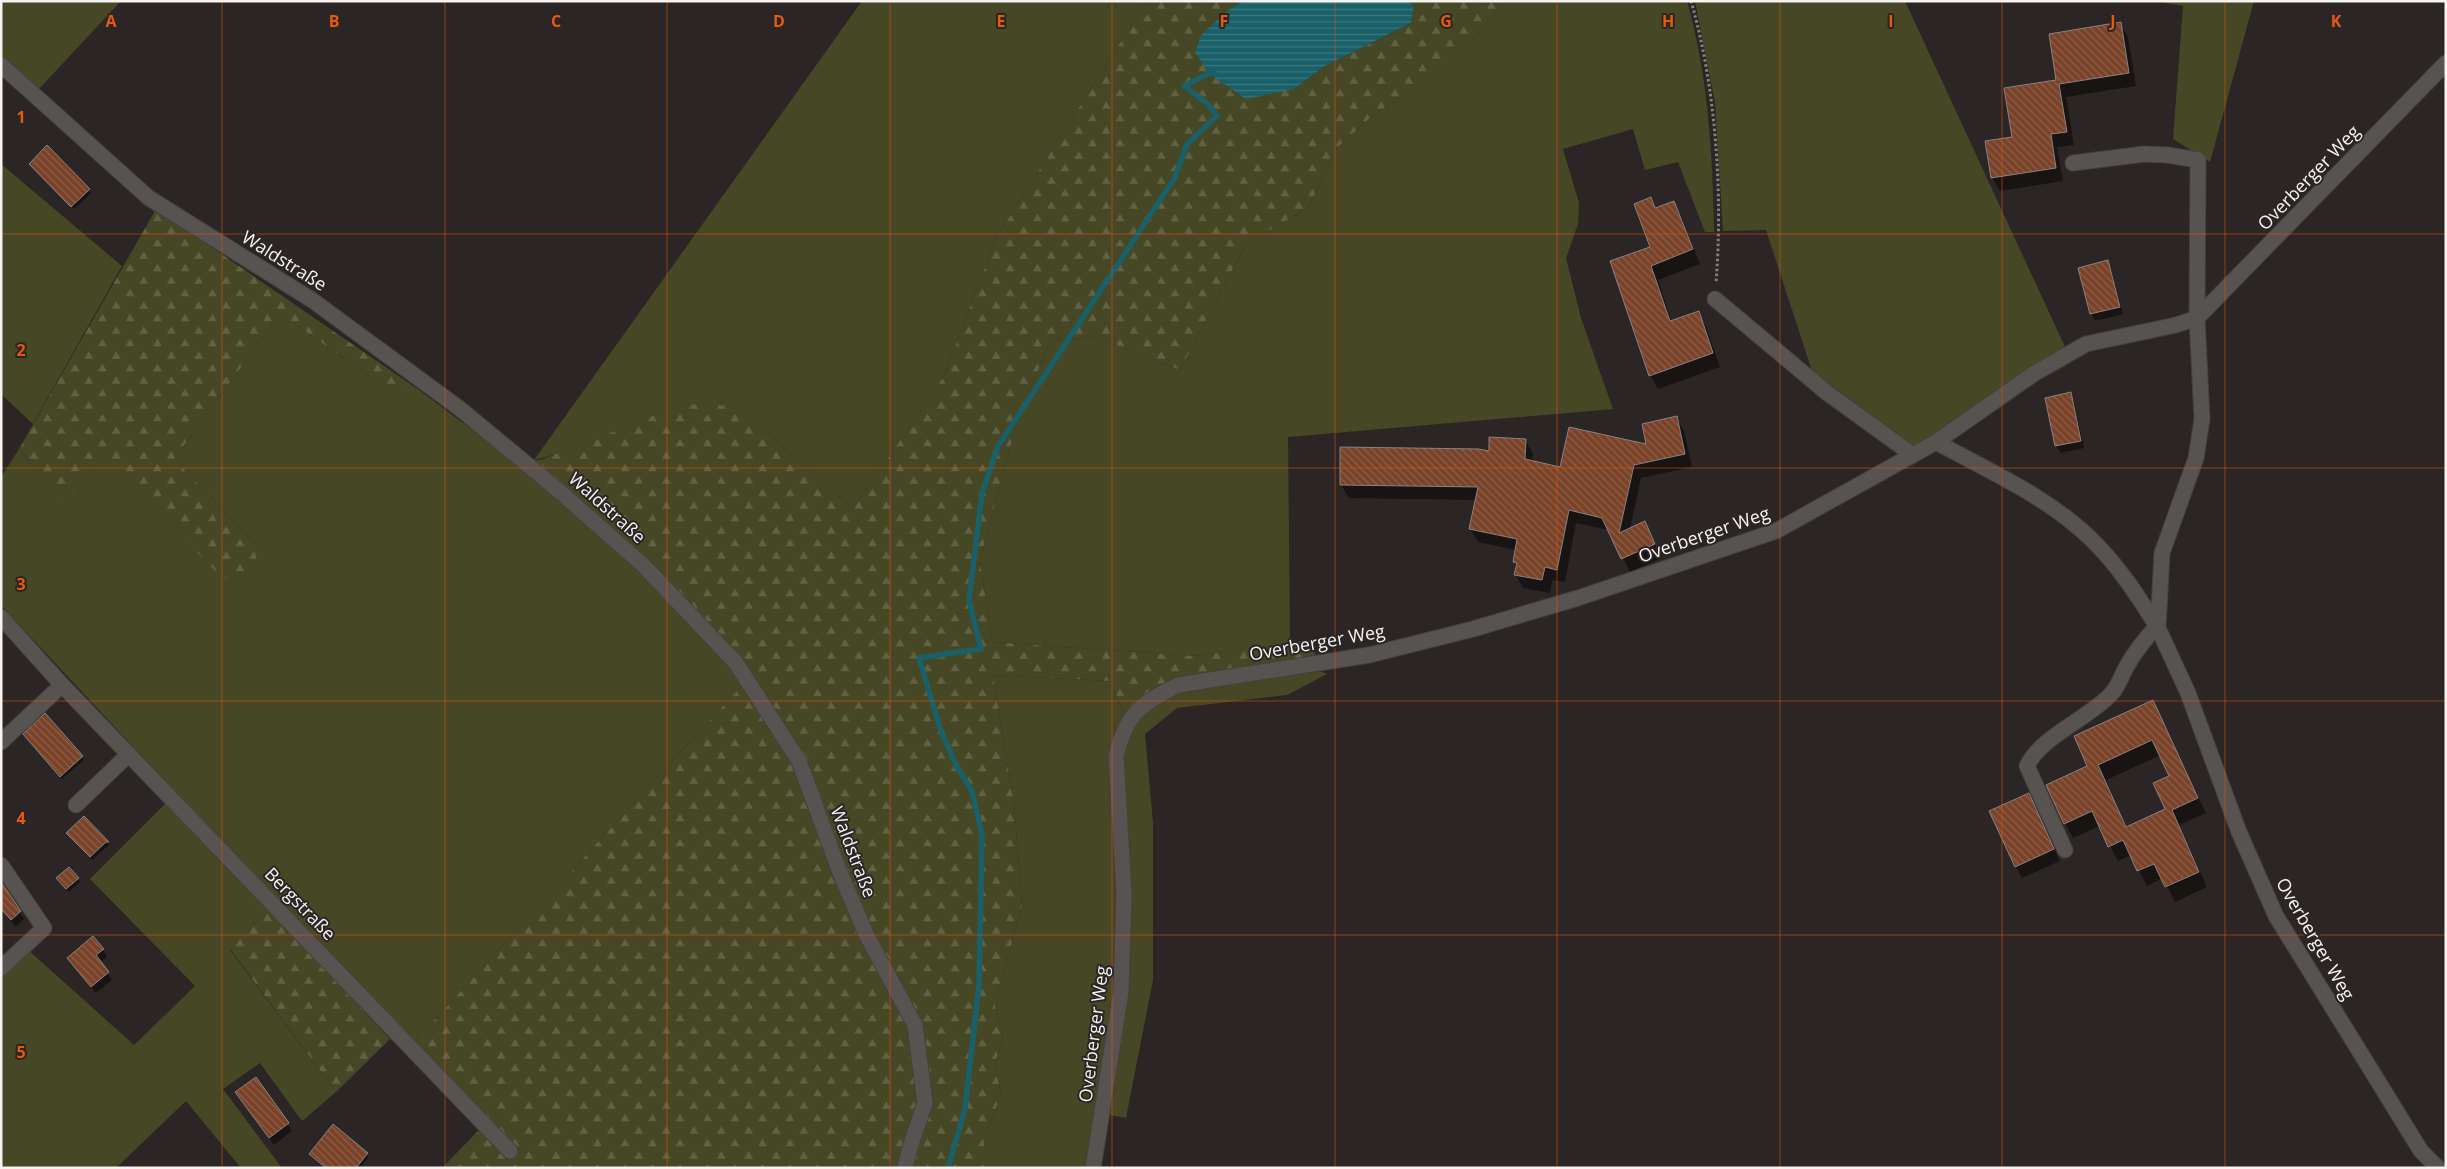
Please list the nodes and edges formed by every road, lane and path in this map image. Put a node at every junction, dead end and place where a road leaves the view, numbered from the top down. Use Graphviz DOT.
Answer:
graph roads {
  1 [pos="1691,1"];
  2 [pos="2446,63"];
  3 [pos="1,65"];
  4 [pos="2073,163"];
  5 [pos="1715,299"];
  6 [pos="2197,318"];
  7 [pos="1936,442"];
  8 [pos="1913,455"];
  9 [pos="1,617"];
  10 [pos="2157,627"];
  11 [pos="62,685"];
  12 [pos="1,742"];
  13 [pos="129,754"];
  14 [pos="76,804"];
  15 [pos="2065,850"];
  16 [pos="1,865"];
  17 [pos="1,968"];
  18 [pos="510,1151"];
  19 [pos="905,1168"];
  20 [pos="1093,1168"];
  21 [pos="2438,1168"];
  1 -- 5 [label="path"];
  2 -- 6 [label="street, Overberger Weg"];
  3 -- 19 [label="street, Waldstraße"];
  4 -- 6 [label="street"];
  5 -- 8 [label="street"];
  6 -- 7 [label="street, Overberger Weg"];
  6 -- 10 [label="street, Overberger Weg"];
  7 -- 8 [label="street, Overberger Weg"];
  7 -- 10 [label="street, Overberger Weg"];
  8 -- 20 [label="street, Overberger Weg"];
  9 -- 11 [label="street, Bergstraße"];
  10 -- 15 [label="street"];
  10 -- 21 [label="street, Overberger Weg"];
  11 -- 12 [label="street"];
  11 -- 13 [label="street, Bergstraße"];
  13 -- 14 [label="street"];
  13 -- 18 [label="street, Bergstraße"];
  16 -- 17 [label="street"];
}
